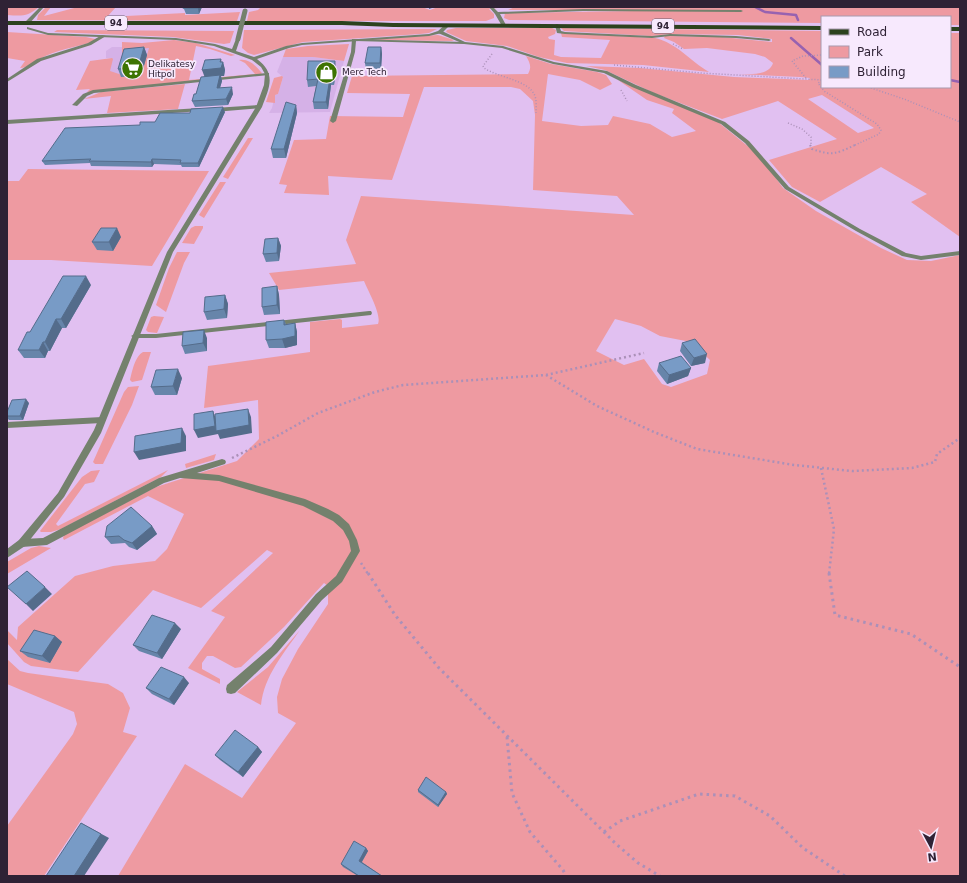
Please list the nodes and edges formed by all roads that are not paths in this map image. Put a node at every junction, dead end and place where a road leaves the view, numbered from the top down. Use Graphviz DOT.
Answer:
graph roads {
  1 [pos="42,7"];
  2 [pos="490,7"];
  3 [pos="244,9"];
  4 [pos="741,11"];
  5 [pos="497,13"];
  6 [pos="7,23"];
  7 [pos="28,25"];
  8 [pos="448,25"];
  9 [pos="504,25"];
  10 [pos="557,25"];
  11 [pos="7,28"];
  12 [pos="821,28"];
  13 [pos="440,32"];
  14 [pos="104,36"];
  15 [pos="354,40"];
  16 [pos="769,40"];
  17 [pos="464,43"];
  18 [pos="233,52"];
  19 [pos="254,59"];
  20 [pos="267,74"];
  21 [pos="7,81"];
  22 [pos="75,105"];
  23 [pos="259,107"];
  24 [pos="333,121"];
  25 [pos="7,122"];
  26 [pos="960,253"];
  27 [pos="369,313"];
  28 [pos="135,336"];
  29 [pos="102,420"];
  30 [pos="7,425"];
  31 [pos="222,462"];
  32 [pos="181,475"];
  33 [pos="22,543"];
  34 [pos="7,554"];
  35 [pos="231,689"];
  1 -- 7 [label="street"];
  2 -- 5 [label="street"];
  3 -- 18 [label="street, bridge"];
  4 -- 5 [label="street"];
  5 -- 9 [label="street"];
  6 -- 7 [label="main road, 94"];
  7 -- 8 [label="main road, 94"];
  7 -- 11 [label="main road, 94"];
  7 -- 14 [label="street"];
  8 -- 9 [label="main road, 94"];
  8 -- 13 [label="street"];
  9 -- 10 [label="main road, 94"];
  10 -- 12 [label="main road, 94"];
  10 -- 16 [label="street"];
  13 -- 15 [label="street"];
  13 -- 17 [label="street"];
  14 -- 18 [label="street"];
  14 -- 21 [label="street"];
  15 -- 17 [label="street"];
  15 -- 19 [label="street"];
  15 -- 24 [label="street"];
  17 -- 26 [label="street"];
  18 -- 19 [label="street"];
  19 -- 20 [label="street"];
  20 -- 22 [label="street"];
  20 -- 23 [label="street"];
  23 -- 25 [label="street"];
  23 -- 28 [label="street"];
  27 -- 28 [label="street"];
  28 -- 29 [label="street"];
  29 -- 30 [label="street"];
  29 -- 33 [label="street"];
  31 -- 32 [label="street"];
  32 -- 33 [label="street"];
  32 -- 35 [label="street"];
  33 -- 34 [label="street"];
}
